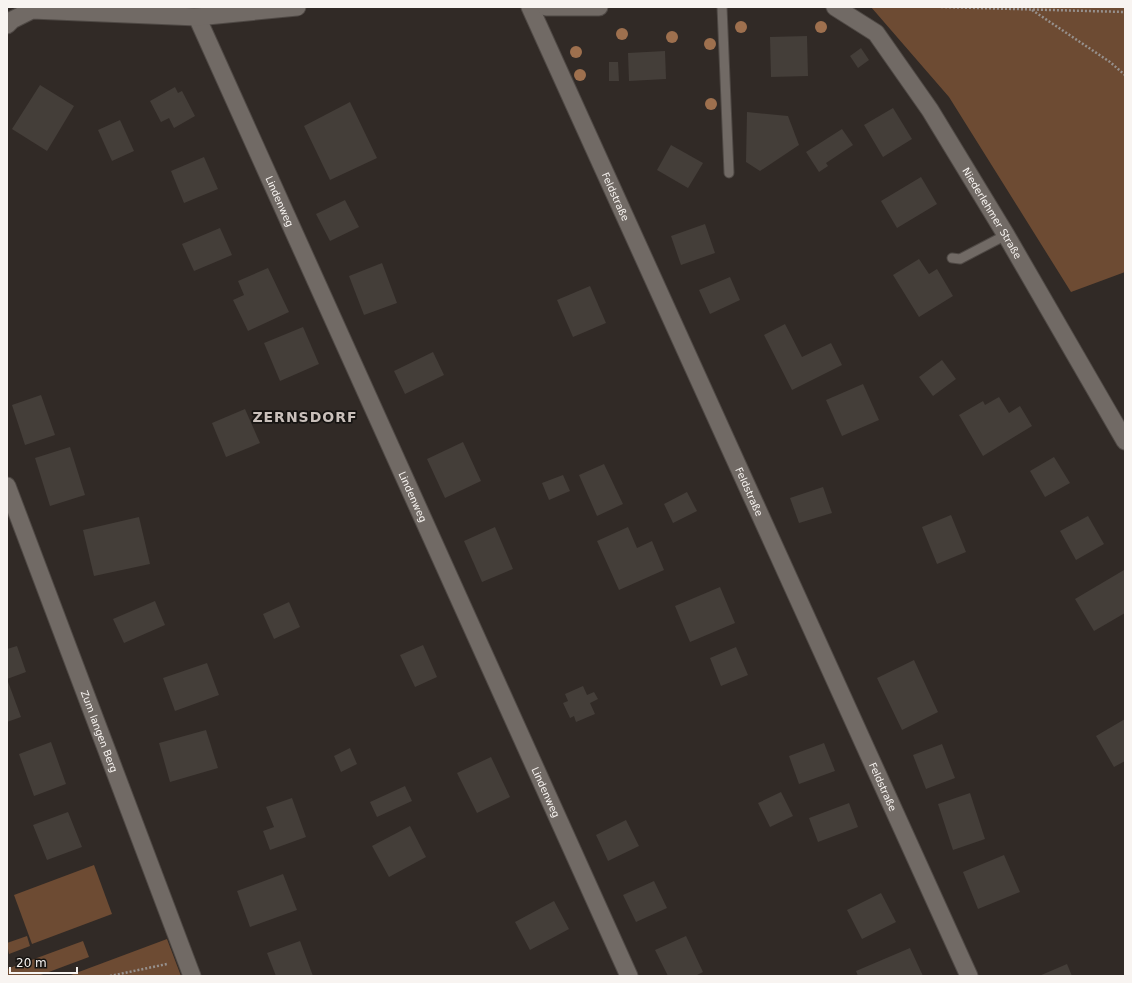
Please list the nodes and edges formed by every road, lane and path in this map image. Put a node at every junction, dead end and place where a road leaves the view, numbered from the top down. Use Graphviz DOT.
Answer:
graph roads {
  1 [pos="297,7"];
  2 [pos="530,7"];
  3 [pos="546,7"];
  4 [pos="599,7"];
  5 [pos="722,7"];
  6 [pos="835,7"];
  7 [pos="941,7"];
  8 [pos="1032,10"];
  9 [pos="1125,12"];
  10 [pos="197,17"];
  11 [pos="7,25"];
  12 [pos="1125,75"];
  13 [pos="729,173"];
  14 [pos="1006,234"];
  15 [pos="952,258"];
  16 [pos="1125,441"];
  17 [pos="7,486"];
  18 [pos="189,968"];
  19 [pos="110,976"];
  20 [pos="629,976"];
  21 [pos="969,976"];
  1 -- 10 [label="street"];
  2 -- 21 [label="street, Feldstraße"];
  3 -- 4 [label="street"];
  5 -- 13 [label="lane"];
  6 -- 14 [label="street, Niederlehmer Straße"];
  7 -- 8 [label="path"];
  8 -- 9 [label="path"];
  8 -- 12 [label="path"];
  10 -- 11 [label="street"];
  10 -- 20 [label="street, Lindenweg"];
  14 -- 15 [label="lane"];
  14 -- 16 [label="street, Niederlehmer Straße"];
  17 -- 18 [label="street, Zum langen Berg"];
  18 -- 19 [label="path"];
}
